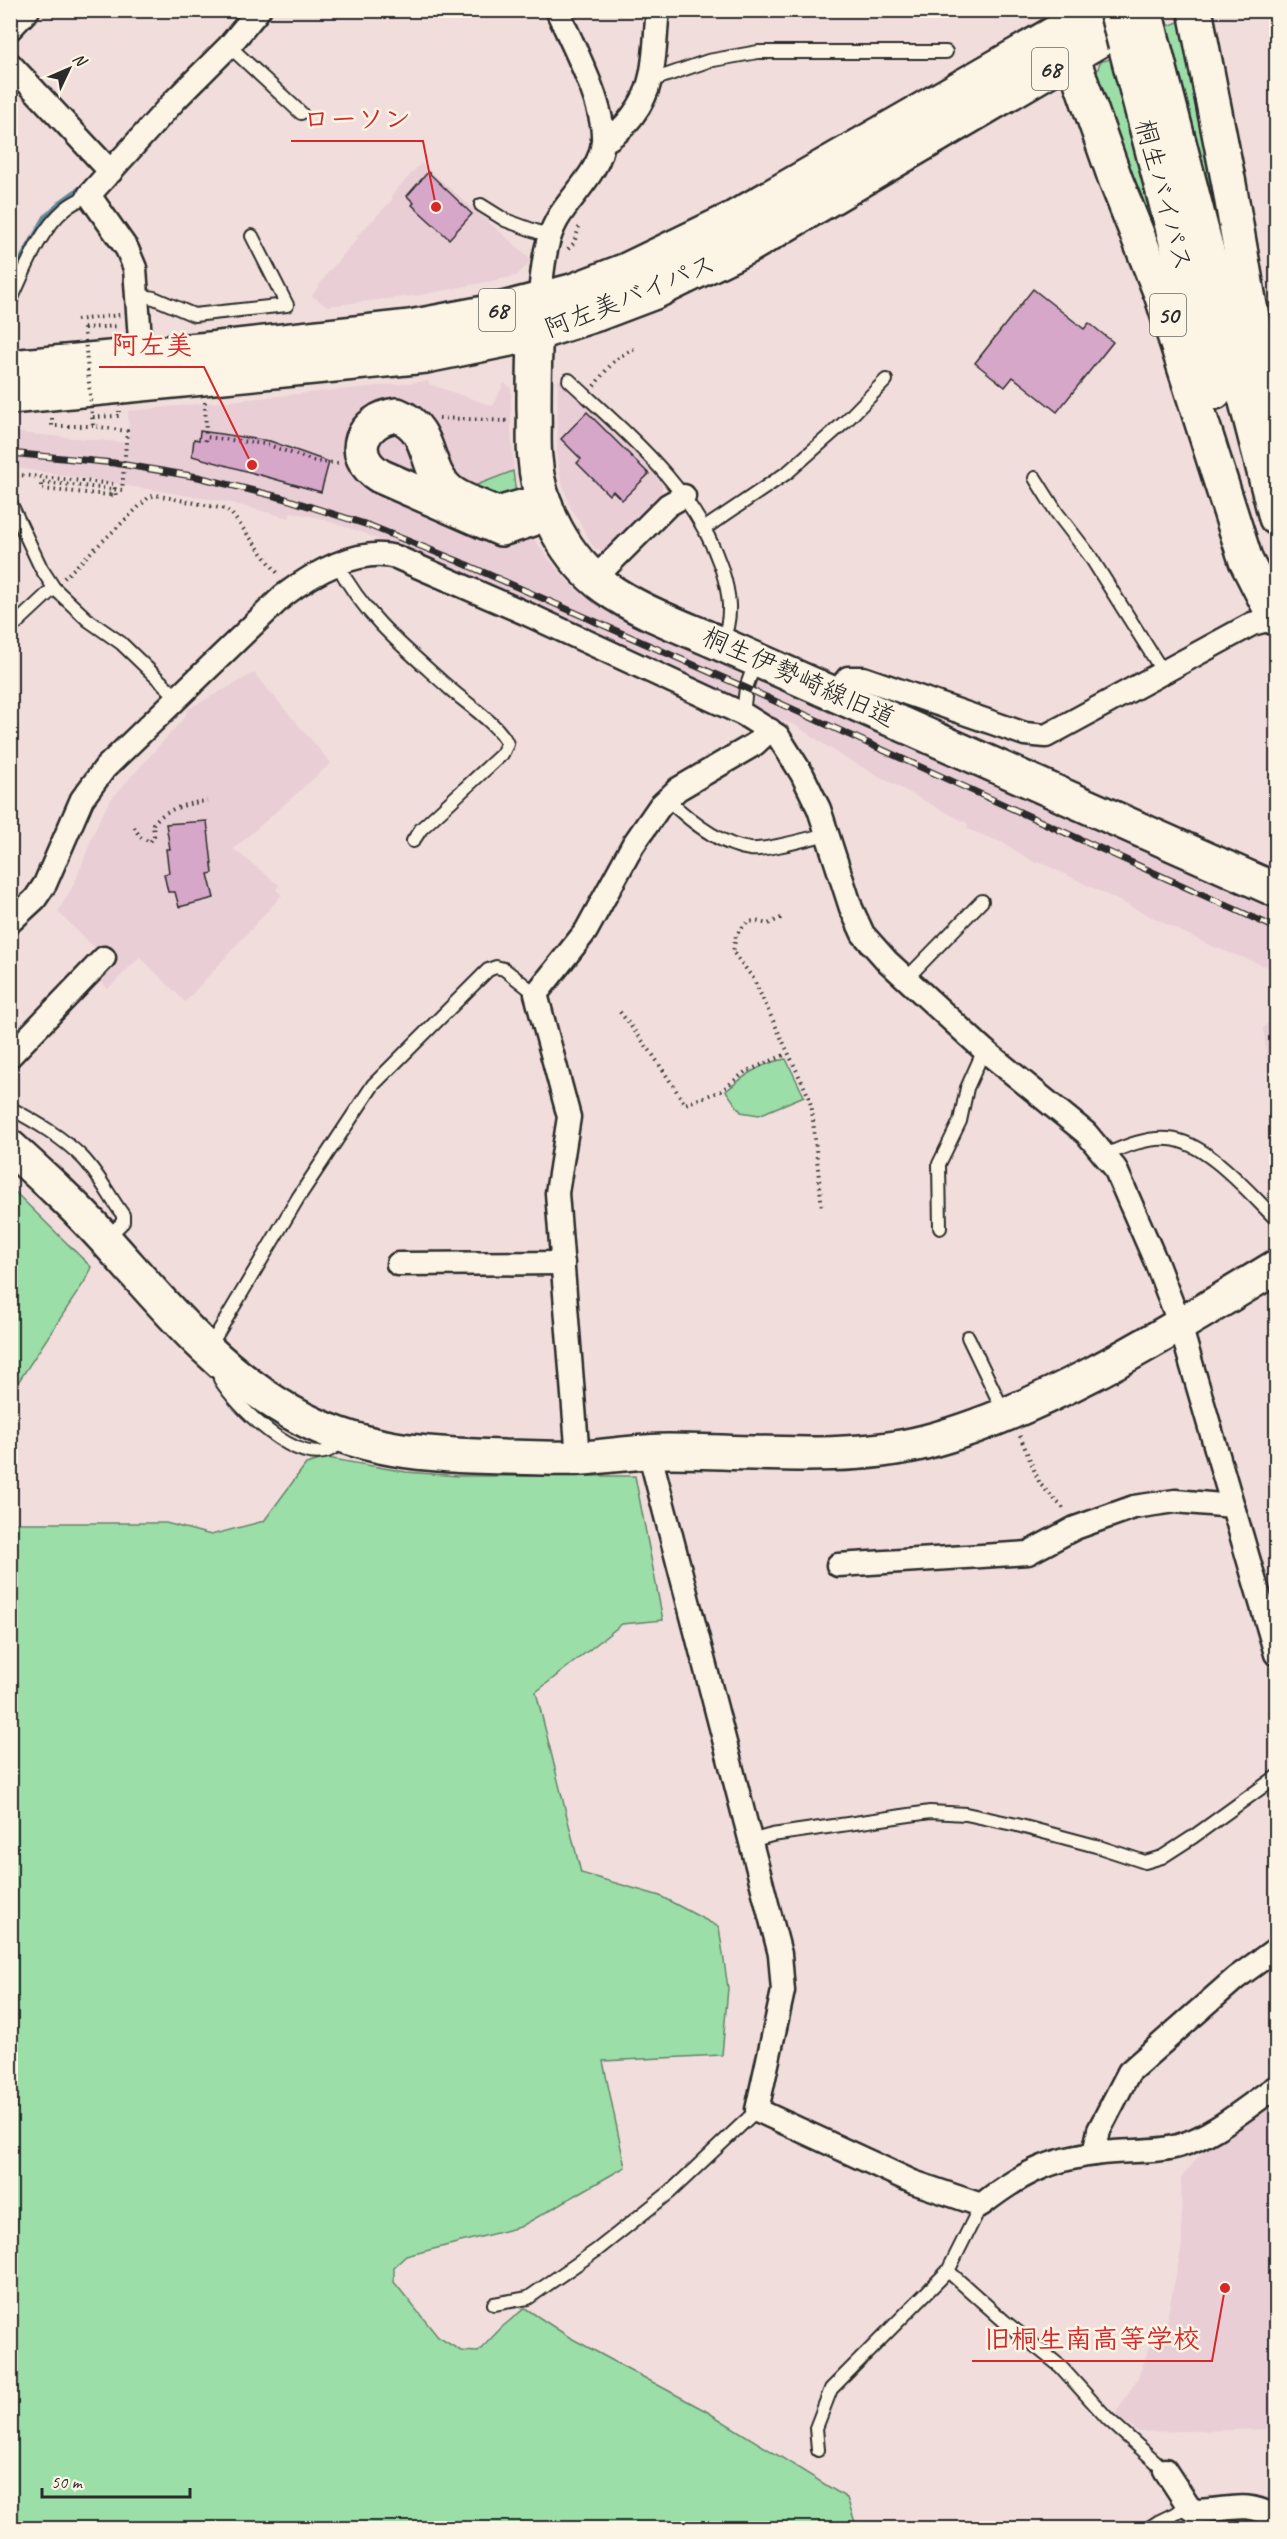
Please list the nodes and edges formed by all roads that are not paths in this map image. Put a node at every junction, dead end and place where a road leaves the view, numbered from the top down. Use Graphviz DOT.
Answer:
graph roads {
  1 [pos="28,10"];
  2 [pos="259,10"];
  3 [pos="557,10"];
  4 [pos="658,10"];
  5 [pos="1116,10"];
  6 [pos="1195,10"];
  7 [pos="1143,24"];
  8 [pos="1075,26"];
  9 [pos="10,29"];
  10 [pos="229,46"];
  11 [pos="946,52"];
  12 [pos="10,64"];
  13 [pos="650,81"];
  14 [pos="301,113"];
  15 [pos="603,142"];
  16 [pos="111,172"];
  17 [pos="89,195"];
  18 [pos="481,205"];
  19 [pos="252,236"];
  20 [pos="549,236"];
  21 [pos="138,295"];
  22 [pos="539,301"];
  23 [pos="10,302"];
  24 [pos="535,334"];
  25 [pos="141,354"];
  26 [pos="10,367"];
  27 [pos="569,380"];
  28 [pos="886,380"];
  29 [pos="10,397"];
  30 [pos="1276,455"];
  31 [pos="1035,478"];
  32 [pos="428,484"];
  33 [pos="684,496"];
  34 [pos="10,502"];
  35 [pos="546,506"];
  36 [pos="1276,518"];
  37 [pos="705,528"];
  38 [pos="338,565"];
  39 [pos="595,578"];
  40 [pos="54,588"];
  41 [pos="1276,620"];
  42 [pos="10,629"];
  43 [pos="721,644"];
  44 [pos="756,659"];
  45 [pos="1163,672"];
  46 [pos="836,693"];
  47 [pos="179,699"];
  48 [pos="743,714"];
  49 [pos="770,730"];
  50 [pos="666,799"];
  51 [pos="827,834"];
  52 [pos="413,841"];
  53 [pos="1276,890"];
  54 [pos="982,901"];
  55 [pos="10,922"];
  56 [pos="104,958"];
  57 [pos="906,979"];
  58 [pos="536,994"];
  59 [pos="984,1050"];
  60 [pos="10,1056"];
  61 [pos="10,1108"];
  62 [pos="10,1147"];
  63 [pos="1106,1155"];
  64 [pos="1276,1219"];
  65 [pos="940,1228"];
  66 [pos="105,1239"];
  67 [pos="563,1263"];
  68 [pos="398,1264"];
  69 [pos="1276,1267"];
  70 [pos="1180,1325"];
  71 [pos="968,1337"];
  72 [pos="216,1357"];
  73 [pos="1007,1412"];
  74 [pos="649,1451"];
  75 [pos="578,1458"];
  76 [pos="1233,1506"];
  77 [pos="838,1565"];
  78 [pos="1276,1654"];
  79 [pos="1276,1777"];
  80 [pos="752,1841"];
  81 [pos="1276,1949"];
  82 [pos="1276,2087"];
  83 [pos="757,2110"];
  84 [pos="1094,2154"];
  85 [pos="981,2205"];
  86 [pos="948,2271"];
  87 [pos="494,2304"];
  88 [pos="818,2450"];
  89 [pos="1166,2470"];
  90 [pos="1189,2507"];
  91 [pos="1272,2521"];
  92 [pos="1149,2529"];
  1 -- 9 [label="street"];
  2 -- 10 [label="street"];
  3 -- 15 [label="street"];
  4 -- 13 [label="street"];
  5 -- 7 [label="main road, 桐生バイパス / 50, bridge"];
  6 -- 30 [label="main road"];
  7 -- 8 [label="main road, 阿左美バイパス / 68"];
  7 -- 36 [label="main road, 桐生バイパス / 50"];
  7 -- 41 [label="main road, 桐生バイパス / 50"];
  8 -- 22 [label="main road, 阿左美バイパス / 68"];
  8 -- 24 [label="main road, 阿左美バイパス / 68"];
  8 -- 41 [label="main road, 50"];
  10 -- 14 [label="lane"];
  10 -- 16 [label="street"];
  11 -- 13 [label="lane"];
  12 -- 16 [label="street"];
  13 -- 15 [label="street"];
  15 -- 20 [label="street"];
  16 -- 17 [label="street"];
  17 -- 21 [label="street"];
  17 -- 23 [label="lane"];
  18 -- 20 [label="lane"];
  19 -- 21 [label="lane"];
  20 -- 22 [label="street"];
  21 -- 25 [label="street"];
  22 -- 24 [label="main road, 桐生伊勢崎線旧道"];
  22 -- 25 [label="main road, 阿左美バイパス / 68"];
  24 -- 29 [label="main road, 阿左美バイパス / 68"];
  24 -- 35 [label="main road, 桐生伊勢崎線旧道"];
  25 -- 26 [label="main road, 阿左美バイパス / 68"];
  27 -- 33 [label="lane"];
  28 -- 37 [label="lane"];
  31 -- 45 [label="lane"];
  32 -- 35 [label="main road"];
  33 -- 37 [label="lane"];
  33 -- 39 [label="street"];
  34 -- 40 [label="lane"];
  35 -- 39 [label="main road, 桐生伊勢崎線旧道"];
  37 -- 43 [label="lane"];
  38 -- 47 [label="street"];
  38 -- 48 [label="street"];
  38 -- 52 [label="lane"];
  39 -- 43 [label="main road, 桐生伊勢崎線旧道"];
  40 -- 42 [label="lane"];
  40 -- 47 [label="lane"];
  41 -- 45 [label="street"];
  43 -- 44 [label="main road, 桐生伊勢崎線旧道"];
  44 -- 46 [label="main road, 桐生伊勢崎線旧道"];
  44 -- 48 [label="lane"];
  45 -- 46 [label="street"];
  46 -- 53 [label="main road, 桐生伊勢崎線旧道"];
  47 -- 55 [label="street"];
  48 -- 49 [label="street"];
  49 -- 50 [label="street"];
  49 -- 51 [label="street"];
  50 -- 51 [label="lane"];
  50 -- 58 [label="street"];
  51 -- 57 [label="street"];
  54 -- 57 [label="lane"];
  56 -- 60 [label="street"];
  57 -- 59 [label="street"];
  58 -- 67 [label="street"];
  58 -- 72 [label="lane"];
  59 -- 63 [label="street"];
  59 -- 65 [label="lane"];
  61 -- 66 [label="lane"];
  62 -- 66 [label="main road"];
  63 -- 64 [label="lane"];
  63 -- 70 [label="street"];
  66 -- 72 [label="main road"];
  67 -- 68 [label="street"];
  67 -- 75 [label="street"];
  69 -- 70 [label="main road"];
  70 -- 73 [label="main road"];
  70 -- 76 [label="street"];
  71 -- 73 [label="lane"];
  72 -- 75 [label="main road"];
  73 -- 74 [label="main road"];
  74 -- 75 [label="main road"];
  74 -- 80 [label="street"];
  76 -- 77 [label="street"];
  76 -- 78 [label="street"];
  79 -- 80 [label="lane"];
  80 -- 83 [label="street"];
  81 -- 84 [label="street"];
  82 -- 84 [label="street"];
  83 -- 85 [label="street"];
  83 -- 87 [label="lane"];
  84 -- 85 [label="street"];
  85 -- 86 [label="lane"];
  86 -- 88 [label="lane"];
  86 -- 89 [label="lane"];
  89 -- 90 [label="street"];
  90 -- 91 [label="street"];
  90 -- 92 [label="lane"];
}
